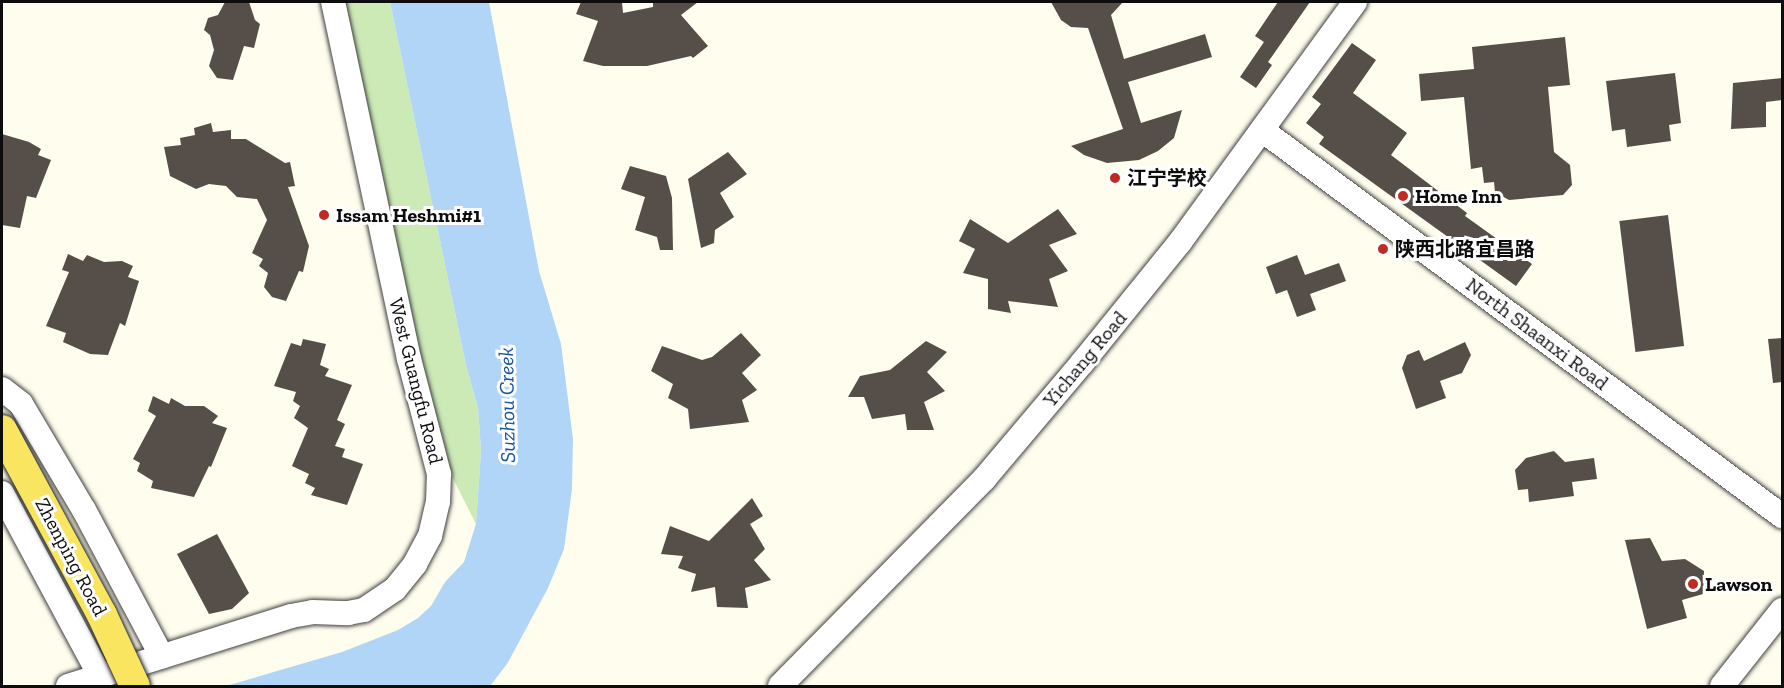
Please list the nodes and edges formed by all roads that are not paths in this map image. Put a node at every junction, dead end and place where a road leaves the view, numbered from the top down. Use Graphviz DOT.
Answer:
graph roads {
  1 [pos="333,2"];
  2 [pos="1355,2"];
  3 [pos="1262,130"];
  4 [pos="2,389"];
  5 [pos="2,430"];
  6 [pos="2,493"];
  7 [pos="1782,516"];
  8 [pos="1782,610"];
  9 [pos="162,657"];
  10 [pos="100,676"];
  11 [pos="68,687"];
  12 [pos="135,687"];
  13 [pos="780,687"];
  14 [pos="1722,687"];
  1 -- 9 [label="street, West Guangfu Road"];
  2 -- 3 [label="street, Yichang Road"];
  3 -- 7 [label="street, North Shaanxi Road"];
  3 -- 13 [label="street, Yichang Road"];
  4 -- 9 [label="street"];
  5 -- 12 [label="main road, Zhenping Road, bridge"];
  6 -- 10 [label="street"];
  8 -- 14 [label="street"];
  9 -- 10 [label="street, West Guangfu Road"];
  10 -- 11 [label="street, West Guangfu Road"];
}
